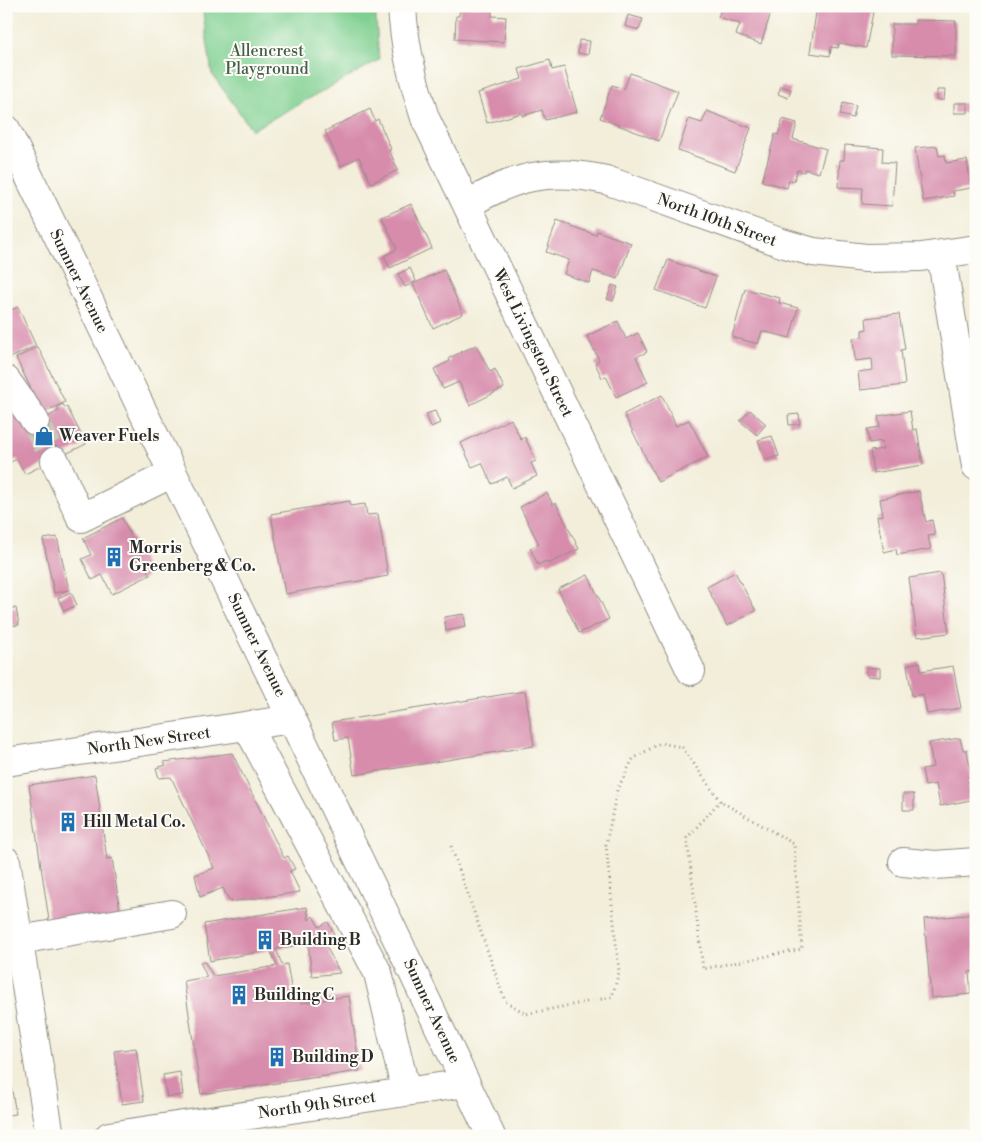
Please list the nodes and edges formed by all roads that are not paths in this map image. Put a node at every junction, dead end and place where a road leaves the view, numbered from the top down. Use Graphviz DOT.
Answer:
graph roads {
  1 [pos="402,6"];
  2 [pos="6,129"];
  3 [pos="467,206"];
  4 [pos="976,249"];
  5 [pos="941,254"];
  6 [pos="6,380"];
  7 [pos="35,421"];
  8 [pos="55,461"];
  9 [pos="976,466"];
  10 [pos="172,472"];
  11 [pos="691,671"];
  12 [pos="292,719"];
  13 [pos="247,726"];
  14 [pos="6,762"];
  15 [pos="6,861"];
  16 [pos="903,862"];
  17 [pos="976,862"];
  18 [pos="172,914"];
  19 [pos="13,926"];
  20 [pos="16,988"];
  21 [pos="466,1083"];
  22 [pos="406,1092"];
  23 [pos="50,1136"];
  24 [pos="109,1136"];
  25 [pos="491,1136"];
  1 -- 3 [label="street, West Livingston Street"];
  2 -- 10 [label="street, Sumner Avenue"];
  3 -- 5 [label="street, North 10th Street"];
  3 -- 11 [label="street, West Livingston Street"];
  4 -- 5 [label="street, North 10th Street"];
  5 -- 9 [label="street"];
  6 -- 7 [label="street"];
  8 -- 10 [label="street"];
  10 -- 12 [label="street, Sumner Avenue"];
  12 -- 13 [label="street, North New Street"];
  12 -- 21 [label="street, Sumner Avenue"];
  13 -- 14 [label="street, North New Street"];
  13 -- 22 [label="street"];
  15 -- 19 [label="street"];
  16 -- 17 [label="street"];
  18 -- 19 [label="street"];
  19 -- 20 [label="street"];
  20 -- 23 [label="street"];
  21 -- 22 [label="street, North 9th Street"];
  21 -- 25 [label="street, Sumner Avenue"];
  22 -- 24 [label="street, North 9th Street"];
}
